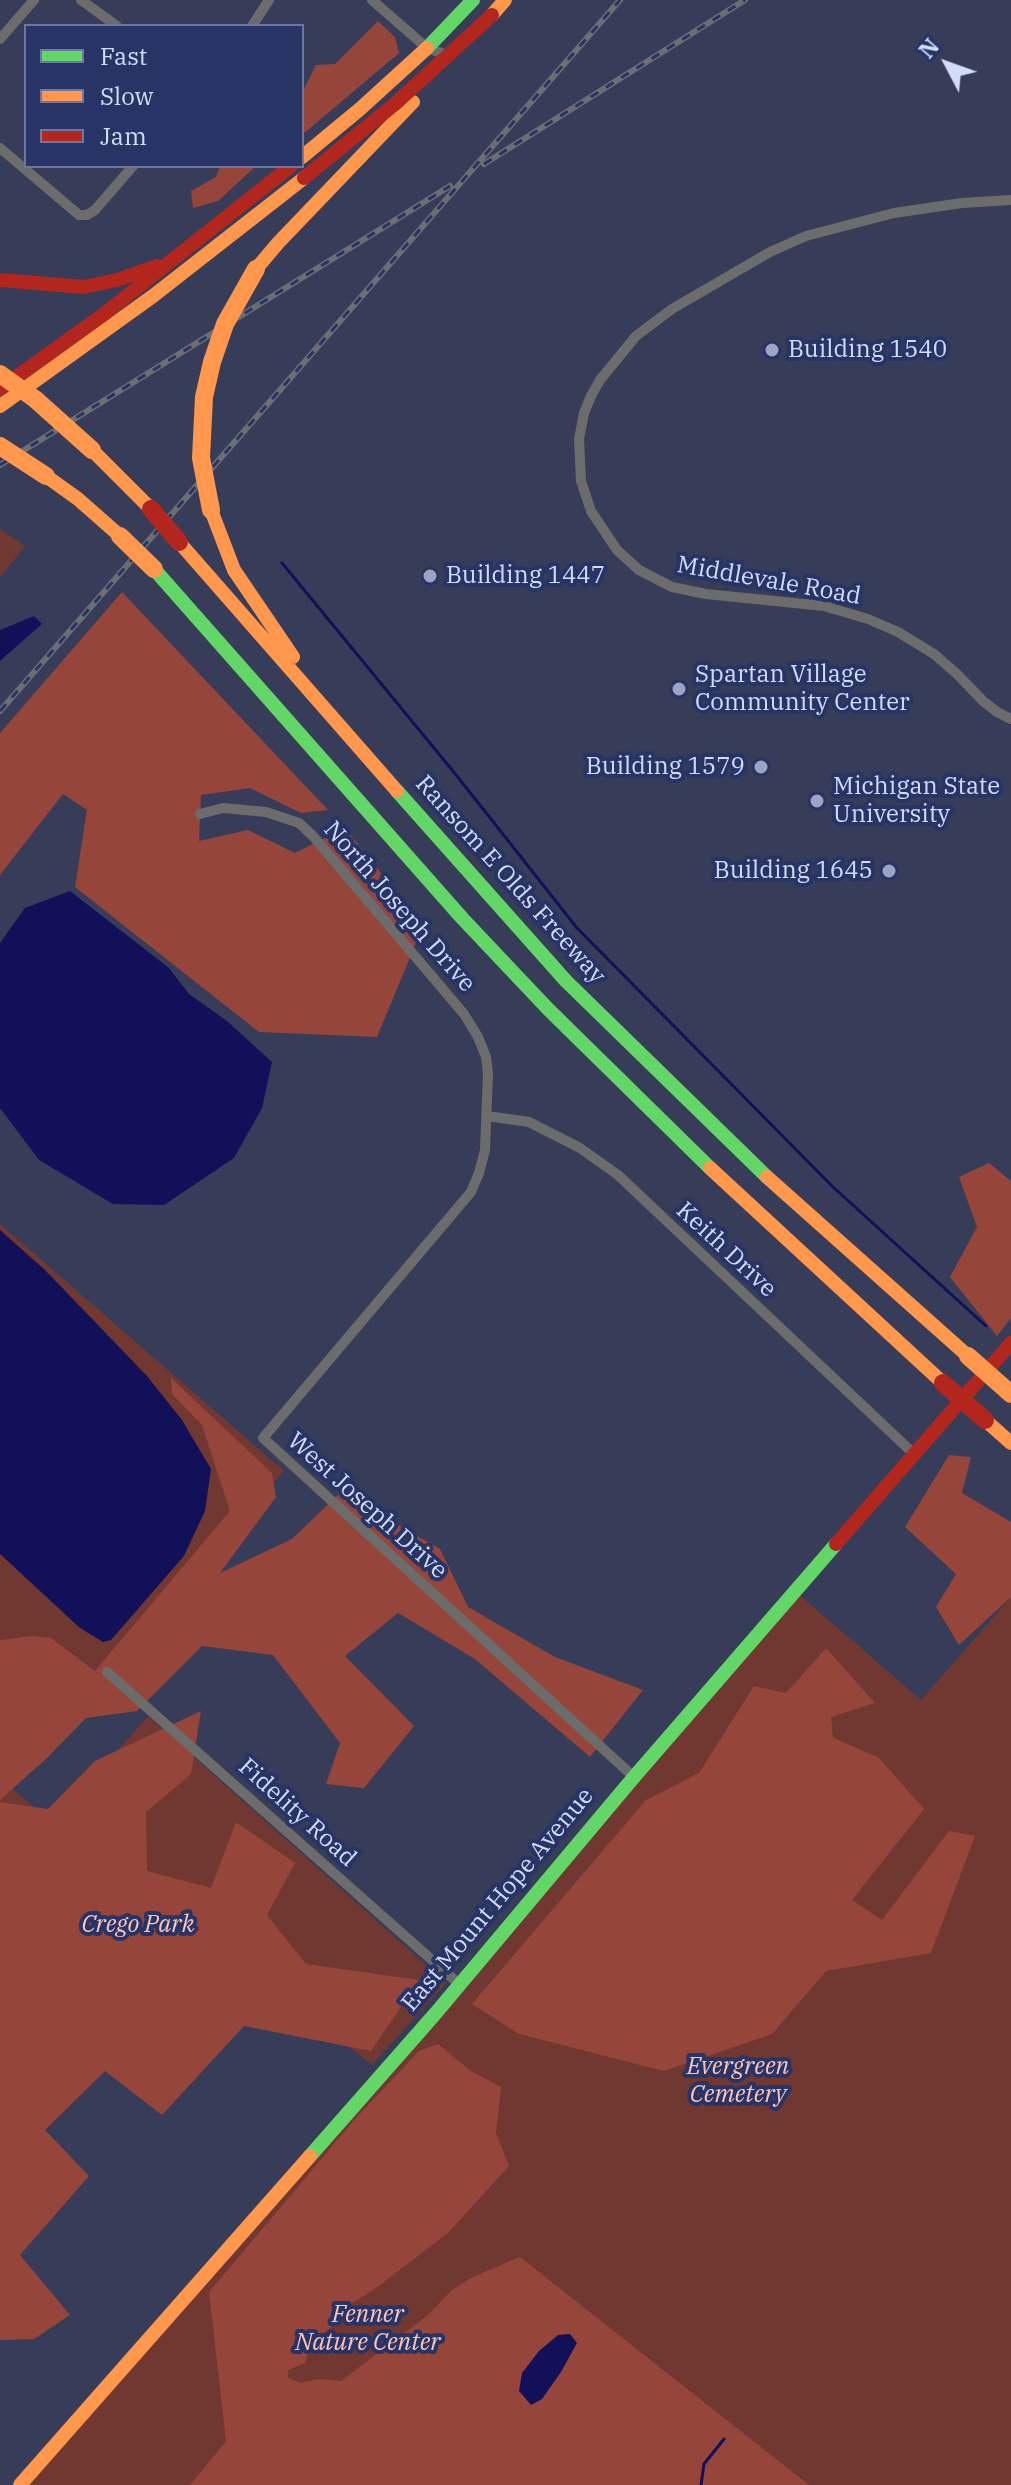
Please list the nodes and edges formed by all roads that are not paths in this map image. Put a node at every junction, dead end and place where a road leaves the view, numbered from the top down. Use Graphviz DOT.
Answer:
graph roads {
  1 [pos="34,0"];
  2 [pos="81,0"];
  3 [pos="269,0"];
  4 [pos="372,0"];
  5 [pos="473,0"];
  6 [pos="505,0"];
  7 [pos="492,15"];
  8 [pos="114,24"];
  9 [pos="253,24"];
  10 [pos="0,39"];
  11 [pos="427,48"];
  12 [pos="447,55"];
  13 [pos="0,148"];
  14 [pos="304,155"];
  15 [pos="131,168"];
  16 [pos="288,168"];
  17 [pos="1011,200"];
  18 [pos="171,261"];
  19 [pos="0,280"];
  20 [pos="148,290"];
  21 [pos="33,366"];
  22 [pos="0,374"];
  23 [pos="0,380"];
  24 [pos="0,389"];
  25 [pos="0,406"];
  26 [pos="0,446"];
  27 [pos="1011,719"];
  28 [pos="347,735"];
  29 [pos="200,814"];
  30 [pos="487,1116"];
  31 [pos="1011,1343"];
  32 [pos="1011,1394"];
  33 [pos="1011,1443"];
  34 [pos="914,1454"];
  35 [pos="107,1672"];
  36 [pos="634,1777"];
  37 [pos="459,1984"];
  38 [pos="20,2485"];
  1 -- 10 [label="street"];
  2 -- 8 [label="street"];
  3 -- 9 [label="street"];
  4 -- 11 [label="street"];
  5 -- 11 [label="main road"];
  6 -- 7 [label="main road"];
  7 -- 12 [label="main road"];
  7 -- 28 [label="main road, bridge"];
  11 -- 12 [label="street"];
  11 -- 14 [label="main road"];
  12 -- 20 [label="main road"];
  13 -- 15 [label="street"];
  16 -- 18 [label="main road"];
  17 -- 27 [label="street, Middlevale Road"];
  18 -- 19 [label="main road"];
  18 -- 20 [label="main road"];
  20 -- 21 [label="main road"];
  20 -- 25 [label="main road"];
  21 -- 23 [label="main road"];
  21 -- 24 [label="main road"];
  22 -- 28 [label="main road, Ransom E Olds Freeway, bridge"];
  26 -- 33 [label="main road, bridge"];
  28 -- 32 [label="main road, Ransom E Olds Freeway, bridge"];
  29 -- 30 [label="street, North Joseph Drive"];
  30 -- 34 [label="street, Keith Drive"];
  30 -- 36 [label="street, West Joseph Drive"];
  31 -- 34 [label="main road, East Mount Hope Avenue"];
  34 -- 36 [label="main road, East Mount Hope Avenue"];
  35 -- 37 [label="street, Fidelity Road"];
  36 -- 37 [label="main road, East Mount Hope Avenue"];
  37 -- 38 [label="main road, East Mount Hope Avenue"];
}
